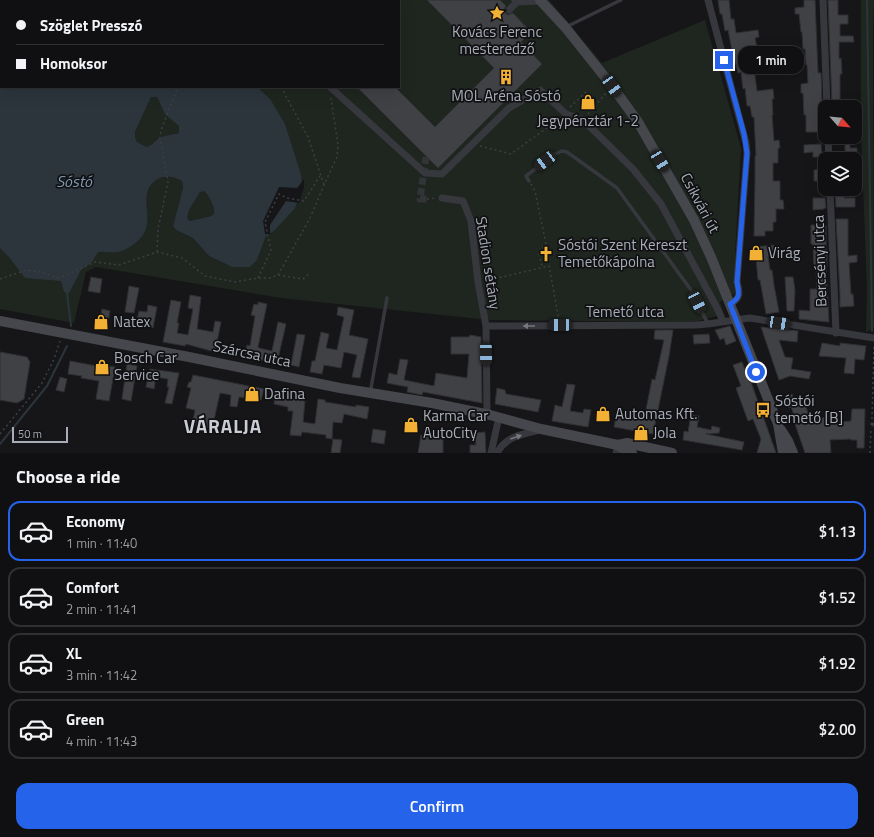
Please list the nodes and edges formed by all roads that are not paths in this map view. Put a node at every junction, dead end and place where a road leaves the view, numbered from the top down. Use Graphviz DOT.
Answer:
graph roads {
  1 [pos="540,0"];
  2 [pos="621,0"];
  3 [pos="708,0"];
  4 [pos="823,0"];
  5 [pos="516,1"];
  6 [pos="509,10"];
  7 [pos="565,27"];
  8 [pos="330,91"];
  9 [pos="827,100"];
  10 [pos="529,181"];
  11 [pos="830,196"];
  12 [pos="442,198"];
  13 [pos="387,298"];
  14 [pos="730,304"];
  15 [pos="735,319"];
  16 [pos="0,321"];
  17 [pos="723,321"];
  18 [pos="708,325"];
  19 [pos="486,326"];
  20 [pos="836,333"];
  21 [pos="874,340"];
  22 [pos="373,394"];
  23 [pos="495,416"];
  24 [pos="778,424"];
  25 [pos="541,430"];
  26 [pos="617,450"];
  27 [pos="492,453"];
  28 [pos="497,453"];
  29 [pos="632,453"];
  30 [pos="672,453"];
  31 [pos="783,453"];
  32 [pos="793,453"];
  1 -- 5 [label="street"];
  1 -- 7 [label="main road, Csikvári út"];
  2 -- 7 [label="lane"];
  3 -- 14 [label="street"];
  4 -- 9 [label="street"];
  5 -- 6 [label="street"];
  7 -- 14 [label="main road, Csikvári út"];
  8 -- 17 [label="street"];
  10 -- 18 [label="lane"];
  11 -- 20 [label="street, Bercsényi utca"];
  12 -- 19 [label="street, Stadion sétány"];
  13 -- 22 [label="lane"];
  14 -- 15 [label="main road, Csikvári út"];
  15 -- 17 [label="street, Temető utca"];
  15 -- 20 [label="street, Temető utca"];
  15 -- 24 [label="main road, Csikvári út"];
  16 -- 22 [label="main road, Szárcsa utca"];
  17 -- 18 [label="street, Temető utca"];
  18 -- 19 [label="street, Temető utca, one-way"];
  19 -- 23 [label="street"];
  20 -- 21 [label="street, Temető utca"];
  22 -- 23 [label="main road, Szárcsa utca"];
  23 -- 25 [label="main road, Szárcsa utca"];
  23 -- 27 [label="street"];
  24 -- 31 [label="main road, Csikvári út"];
  24 -- 32 [label="main road, Csikvári út"];
  25 -- 26 [label="main road, Szárcsa utca"];
  28 -- 25 [label="street, one-way"];
  26 -- 29 [label="main road"];
  26 -- 30 [label="main road"];
}
